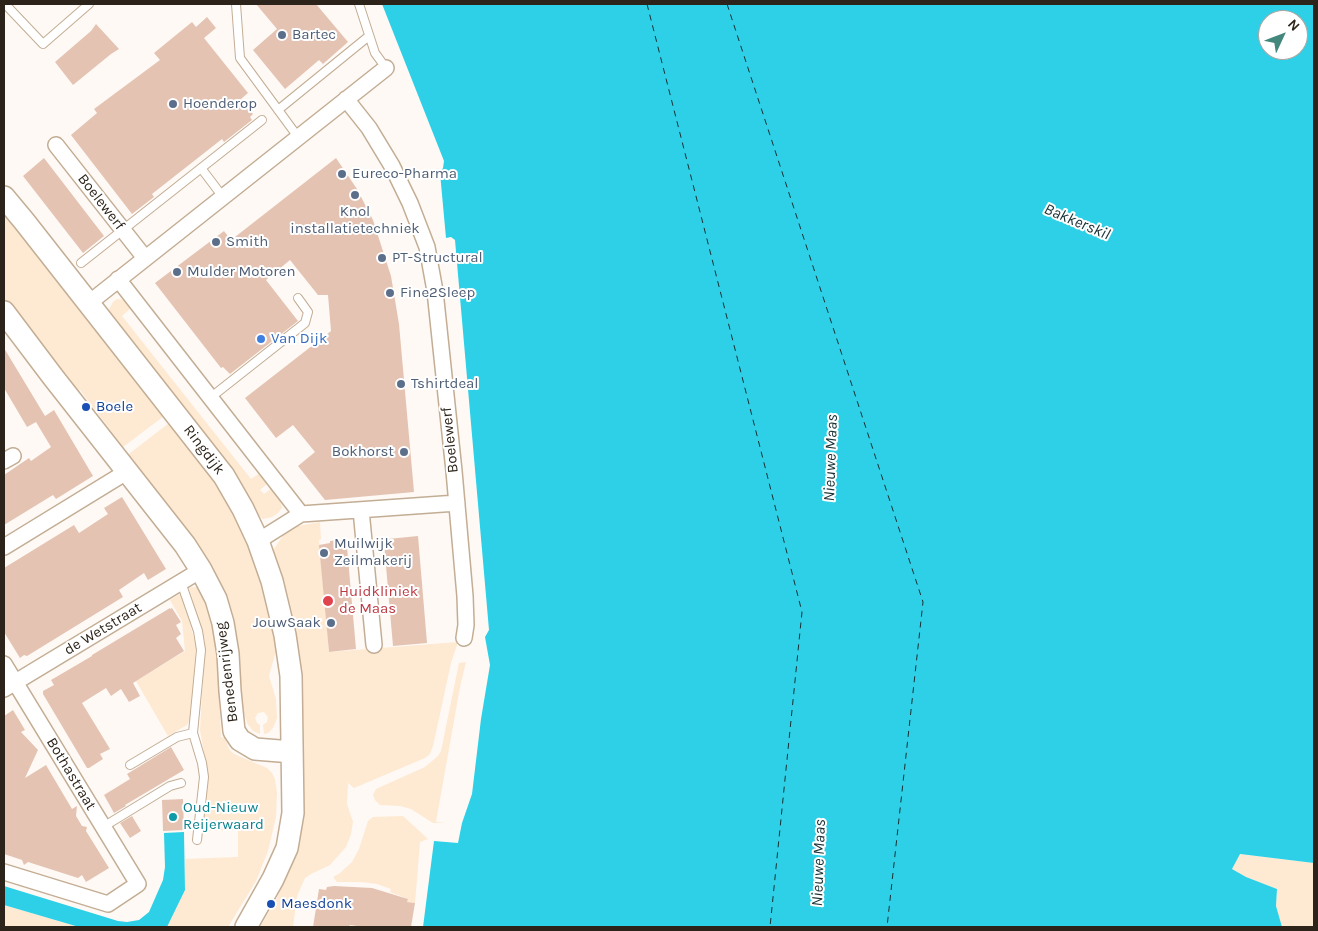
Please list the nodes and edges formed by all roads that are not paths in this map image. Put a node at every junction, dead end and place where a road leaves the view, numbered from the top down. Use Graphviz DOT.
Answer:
graph roads {
  1 [pos="5,4"];
  2 [pos="89,4"];
  3 [pos="236,4"];
  4 [pos="359,4"];
  5 [pos="369,36"];
  6 [pos="386,68"];
  7 [pos="346,99"];
  8 [pos="278,110"];
  9 [pos="262,120"];
  10 [pos="298,137"];
  11 [pos="56,145"];
  12 [pos="201,168"];
  13 [pos="4,197"];
  14 [pos="223,197"];
  15 [pos="122,229"];
  16 [pos="145,258"];
  17 [pos="81,263"];
  18 [pos="118,279"];
  19 [pos="298,298"];
  20 [pos="89,303"];
  21 [pos="5,316"];
  22 [pos="210,398"];
  23 [pos="128,471"];
  24 [pos="457,503"];
  25 [pos="362,510"];
  26 [pos="302,514"];
  27 [pos="258,541"];
  28 [pos="4,547"];
  29 [pos="201,570"];
  30 [pos="181,582"];
  31 [pos="464,638"];
  32 [pos="374,644"];
  33 [pos="4,664"];
  34 [pos="9,686"];
  35 [pos="193,732"];
  36 [pos="292,752"];
  37 [pos="130,766"];
  38 [pos="181,783"];
  39 [pos="103,827"];
  40 [pos="197,840"];
  41 [pos="4,872"];
  42 [pos="246,927"];
  1 -- 2 [label="lane"];
  3 -- 8 [label="lane"];
  4 -- 5 [label="lane"];
  5 -- 6 [label="lane"];
  5 -- 8 [label="lane"];
  6 -- 7 [label="street"];
  7 -- 10 [label="street"];
  7 -- 24 [label="street, Boelewerf"];
  8 -- 10 [label="lane"];
  9 -- 12 [label="lane"];
  10 -- 14 [label="street"];
  11 -- 15 [label="street, Boelewerf"];
  12 -- 14 [label="lane"];
  12 -- 15 [label="lane"];
  13 -- 20 [label="street, Ringdijk"];
  14 -- 16 [label="street"];
  15 -- 16 [label="street, Boelewerf"];
  15 -- 17 [label="lane"];
  16 -- 18 [label="street"];
  18 -- 20 [label="street"];
  18 -- 22 [label="street"];
  19 -- 22 [label="lane"];
  20 -- 27 [label="street, Ringdijk"];
  21 -- 23 [label="street, Benedenrijweg"];
  22 -- 26 [label="street"];
  23 -- 28 [label="street"];
  23 -- 29 [label="street, Benedenrijweg"];
  24 -- 25 [label="street"];
  24 -- 31 [label="street, Boelewerf"];
  25 -- 26 [label="street"];
  25 -- 32 [label="street"];
  26 -- 27 [label="street"];
  27 -- 36 [label="street, Ringdijk"];
  29 -- 30 [label="street, de Wetstraat"];
  29 -- 36 [label="street, Benedenrijweg"];
  30 -- 34 [label="street, de Wetstraat"];
  30 -- 35 [label="lane"];
  33 -- 34 [label="street, Bothastraat"];
  34 -- 39 [label="street, Bothastraat"];
  35 -- 37 [label="lane"];
  35 -- 40 [label="lane"];
  36 -- 42 [label="street"];
  38 -- 39 [label="lane"];
  39 -- 41 [label="street, Bothastraat"];
}
